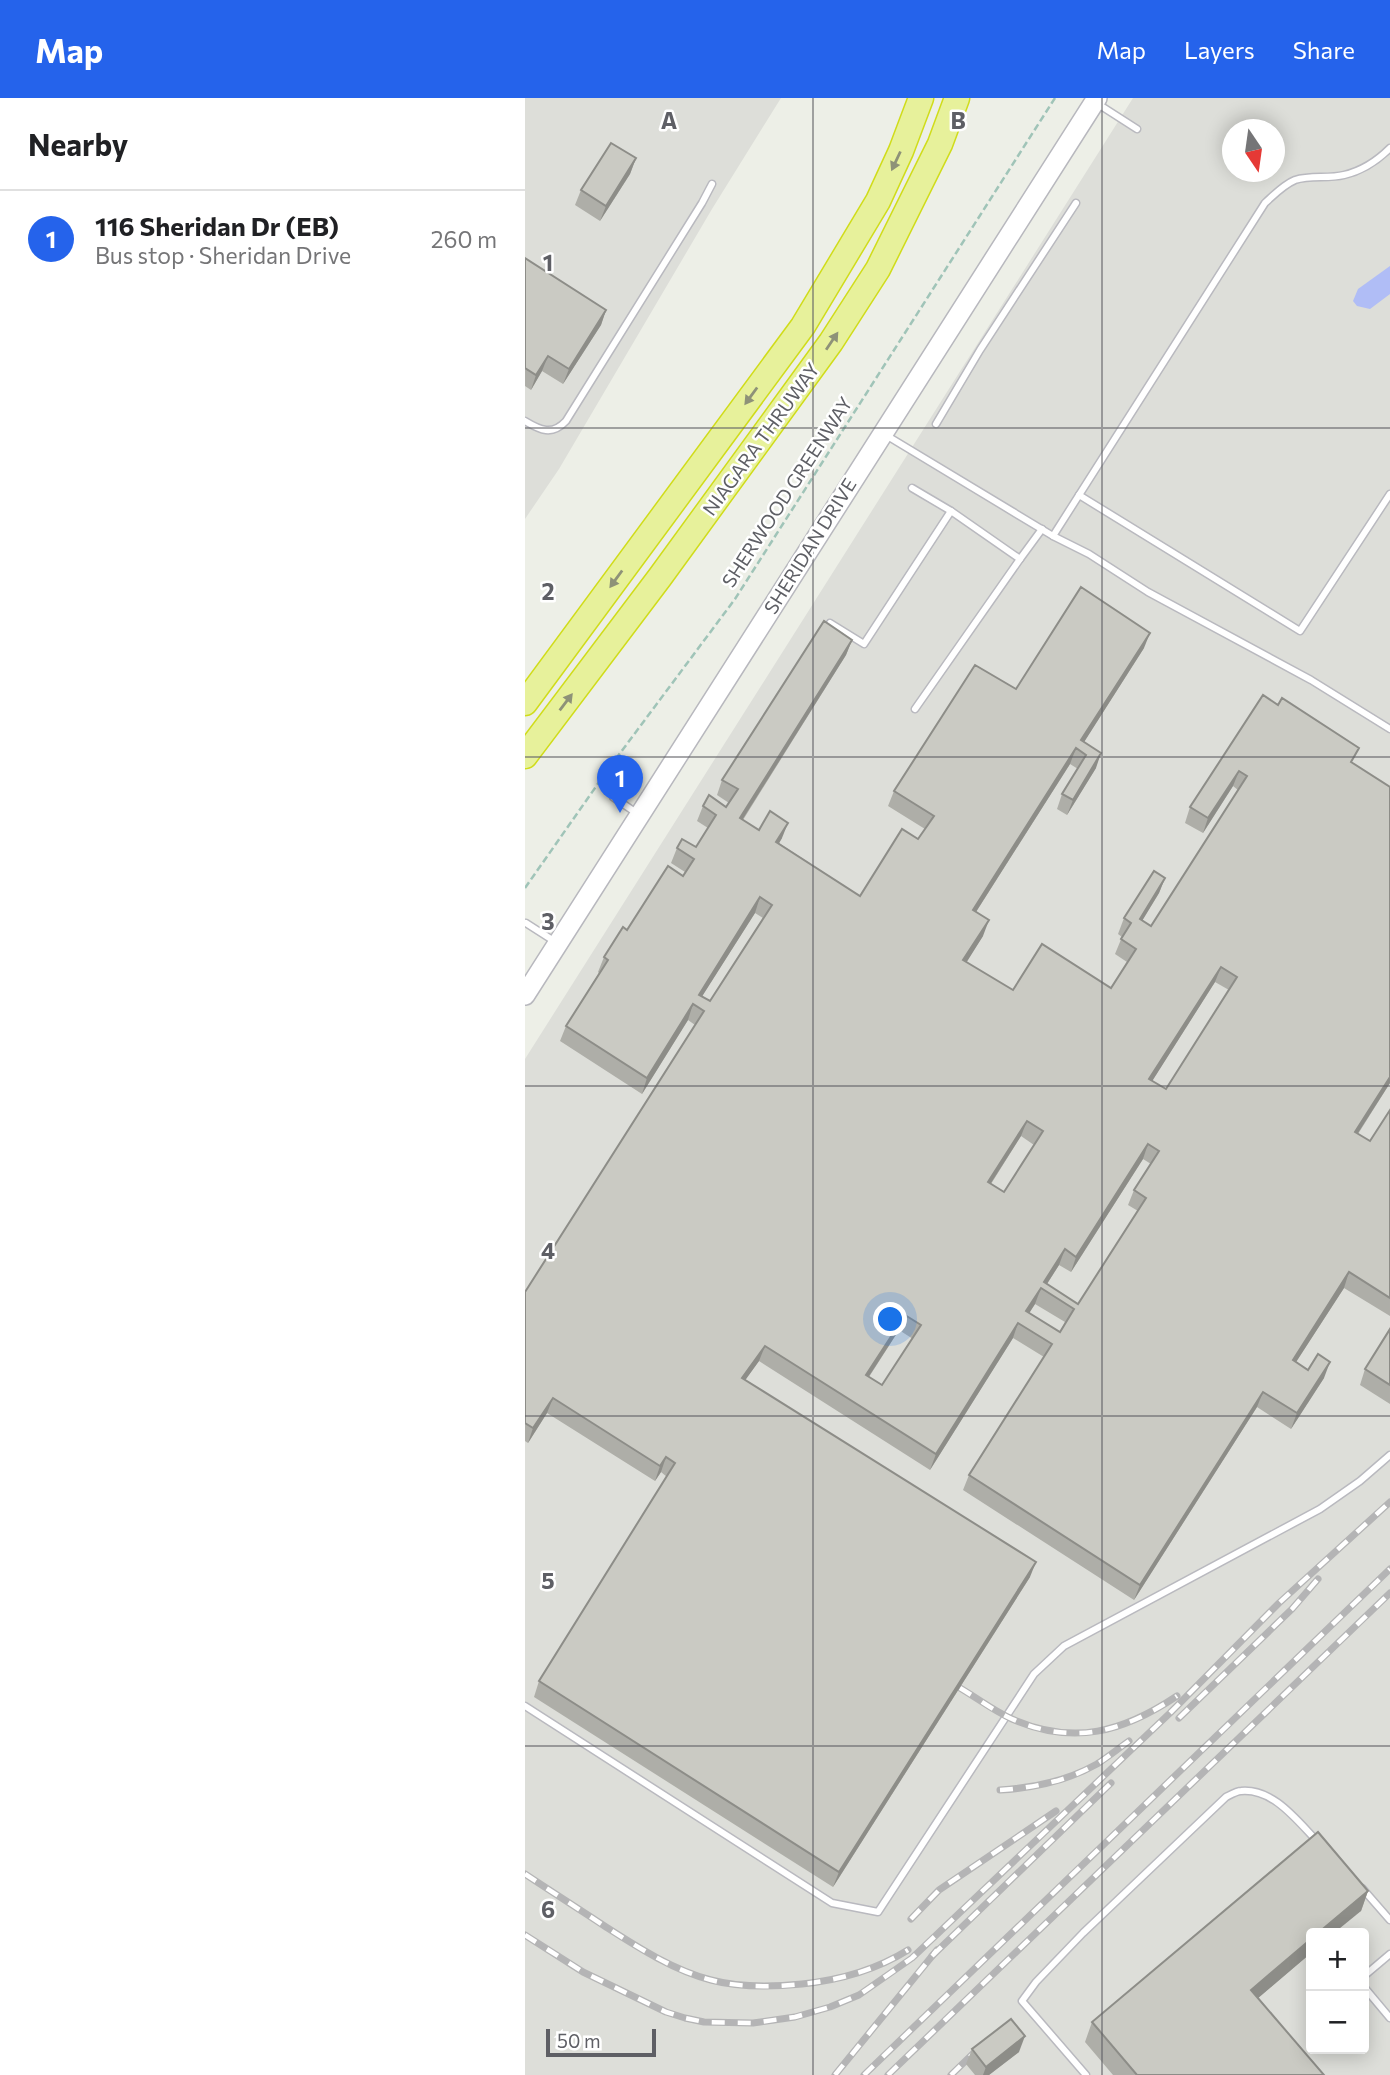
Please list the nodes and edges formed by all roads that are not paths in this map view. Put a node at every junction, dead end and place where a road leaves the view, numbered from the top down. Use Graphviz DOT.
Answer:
graph roads {
  1 [pos="921,98"];
  2 [pos="957,98"];
  3 [pos="1096,100"];
  4 [pos="1137,129"];
  5 [pos="1390,148"];
  6 [pos="712,184"];
  7 [pos="1076,203"];
  8 [pos="525,421"];
  9 [pos="936,424"];
  10 [pos="882,433"];
  11 [pos="912,488"];
  12 [pos="1390,494"];
  13 [pos="1079,495"];
  14 [pos="951,511"];
  15 [pos="1042,528"];
  16 [pos="1053,536"];
  17 [pos="1020,559"];
  18 [pos="830,623"];
  19 [pos="525,703"];
  20 [pos="915,709"];
  21 [pos="1390,729"];
  22 [pos="525,756"];
  23 [pos="613,797"];
  24 [pos="640,815"];
  25 [pos="526,923"];
  26 [pos="558,943"];
  27 [pos="525,995"];
  28 [pos="1390,1455"];
  29 [pos="525,1706"];
  30 [pos="1320,1844"];
  31 [pos="1356,1882"];
  32 [pos="1390,1920"];
  33 [pos="1390,1954"];
  34 [pos="1369,1972"];
  35 [pos="1367,1991"];
  36 [pos="1390,2018"];
  37 [pos="1086,2075"];
  1 -- 19 [label="highway, NIAGARA THRUWAY, one-way"];
  22 -- 2 [label="highway, NIAGARA THRUWAY, one-way"];
  3 -- 4 [label="lane"];
  3 -- 10 [label="main road, SHERIDAN DRIVE"];
  5 -- 13 [label="lane"];
  6 -- 8 [label="lane"];
  7 -- 9 [label="lane"];
  10 -- 15 [label="lane"];
  10 -- 24 [label="main road, SHERIDAN DRIVE"];
  11 -- 14 [label="lane"];
  12 -- 13 [label="lane"];
  13 -- 16 [label="lane"];
  14 -- 17 [label="lane"];
  14 -- 18 [label="lane"];
  15 -- 16 [label="lane"];
  15 -- 17 [label="lane"];
  16 -- 21 [label="lane"];
  17 -- 20 [label="lane"];
  23 -- 24 [label="lane"];
  24 -- 26 [label="main road, SHERIDAN DRIVE"];
  25 -- 26 [label="lane"];
  26 -- 27 [label="main road, SHERIDAN DRIVE"];
  28 -- 29 [label="lane"];
  30 -- 37 [label="lane"];
  31 -- 32 [label="lane"];
  33 -- 34 [label="lane"];
  35 -- 36 [label="lane"];
}
